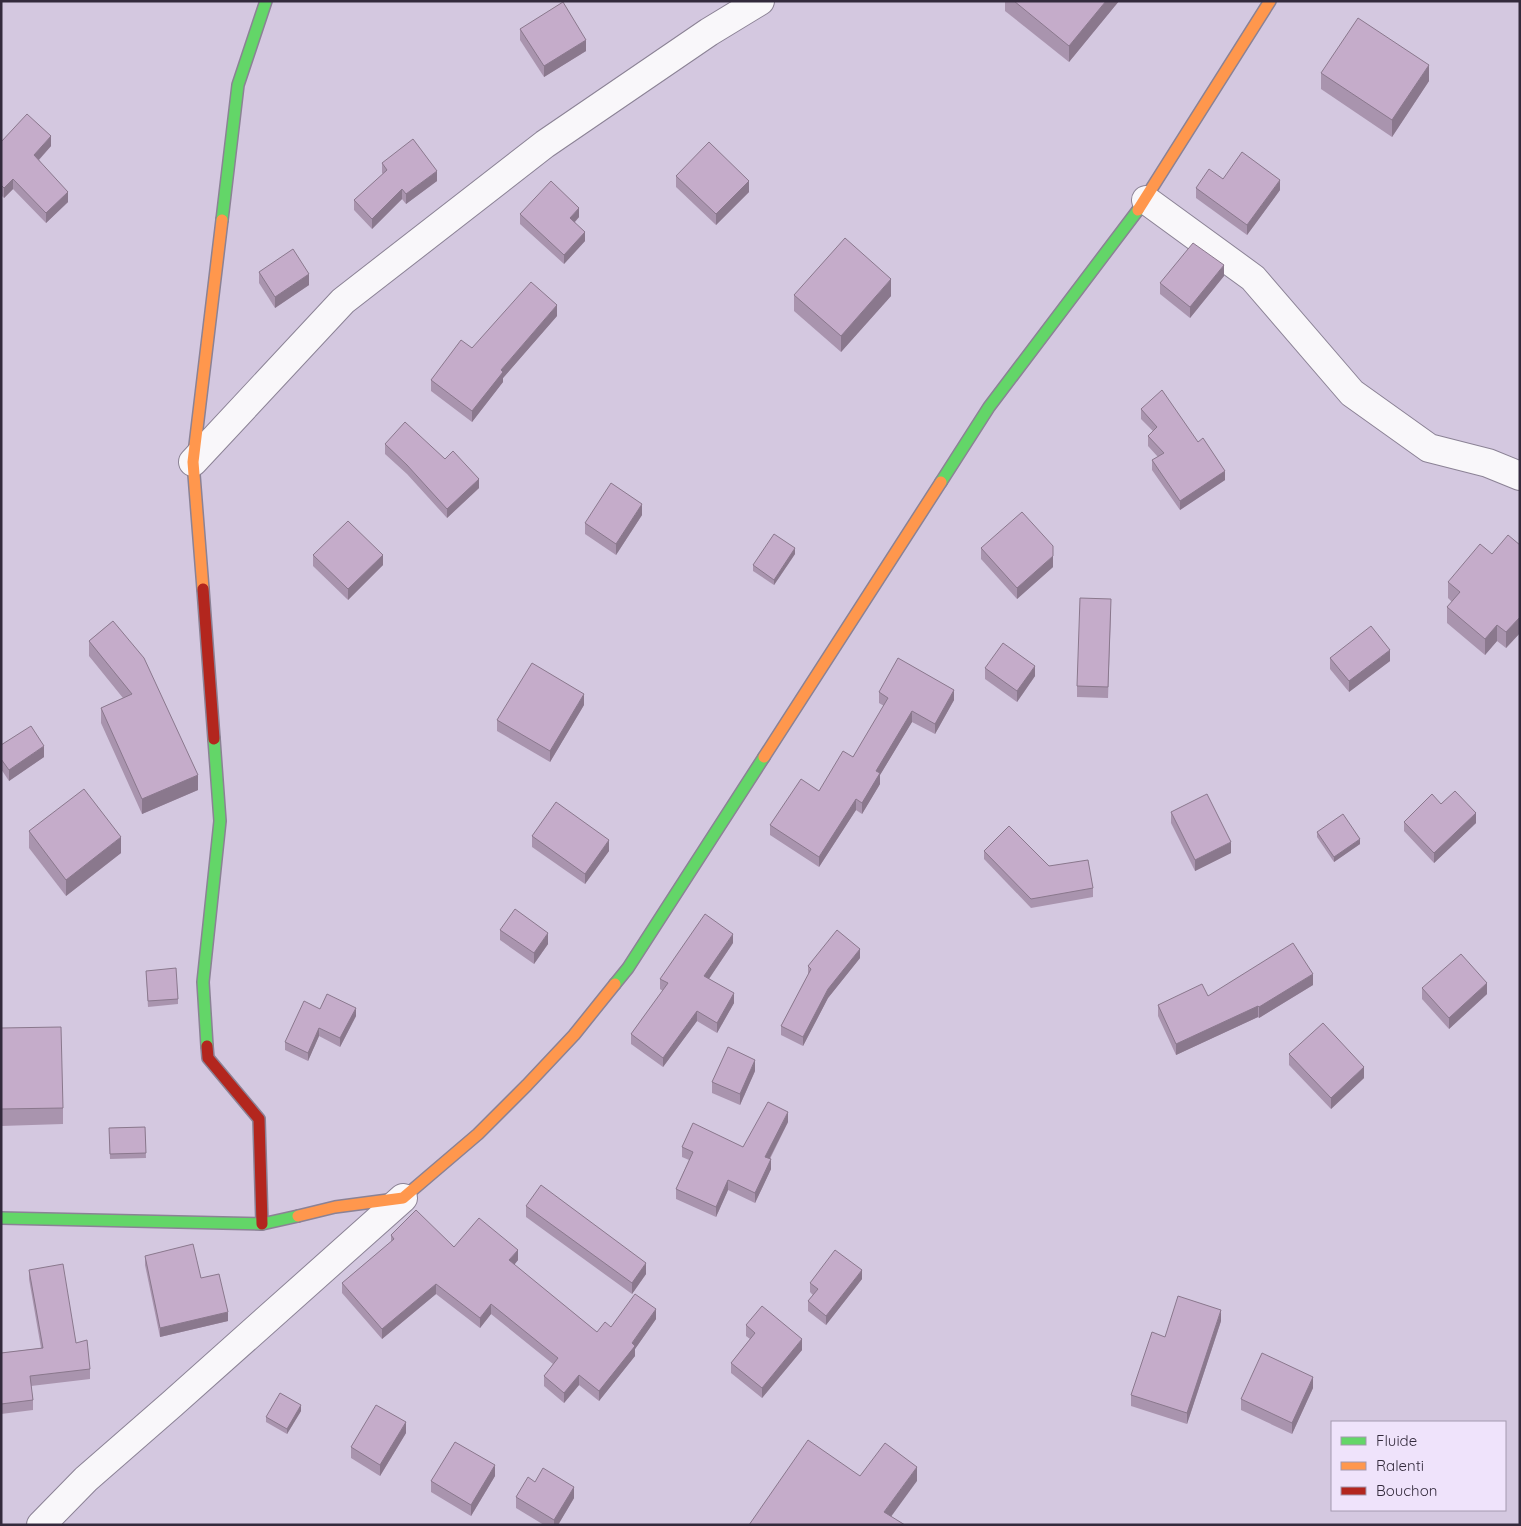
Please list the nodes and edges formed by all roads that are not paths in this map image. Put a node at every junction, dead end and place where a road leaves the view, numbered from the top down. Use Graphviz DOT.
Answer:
graph roads {
  1 [pos="266,1"];
  2 [pos="760,1"];
  3 [pos="1270,1"];
  4 [pos="1146,200"];
  5 [pos="193,462"];
  6 [pos="1520,476"];
  7 [pos="403,1198"];
  8 [pos="1,1218"];
  9 [pos="262,1224"];
  10 [pos="41,1525"];
  1 -- 5 [label="street"];
  2 -- 5 [label="street"];
  3 -- 4 [label="street"];
  4 -- 6 [label="street"];
  4 -- 7 [label="street"];
  5 -- 9 [label="street"];
  7 -- 9 [label="street"];
  7 -- 10 [label="street"];
  8 -- 9 [label="street"];
}
